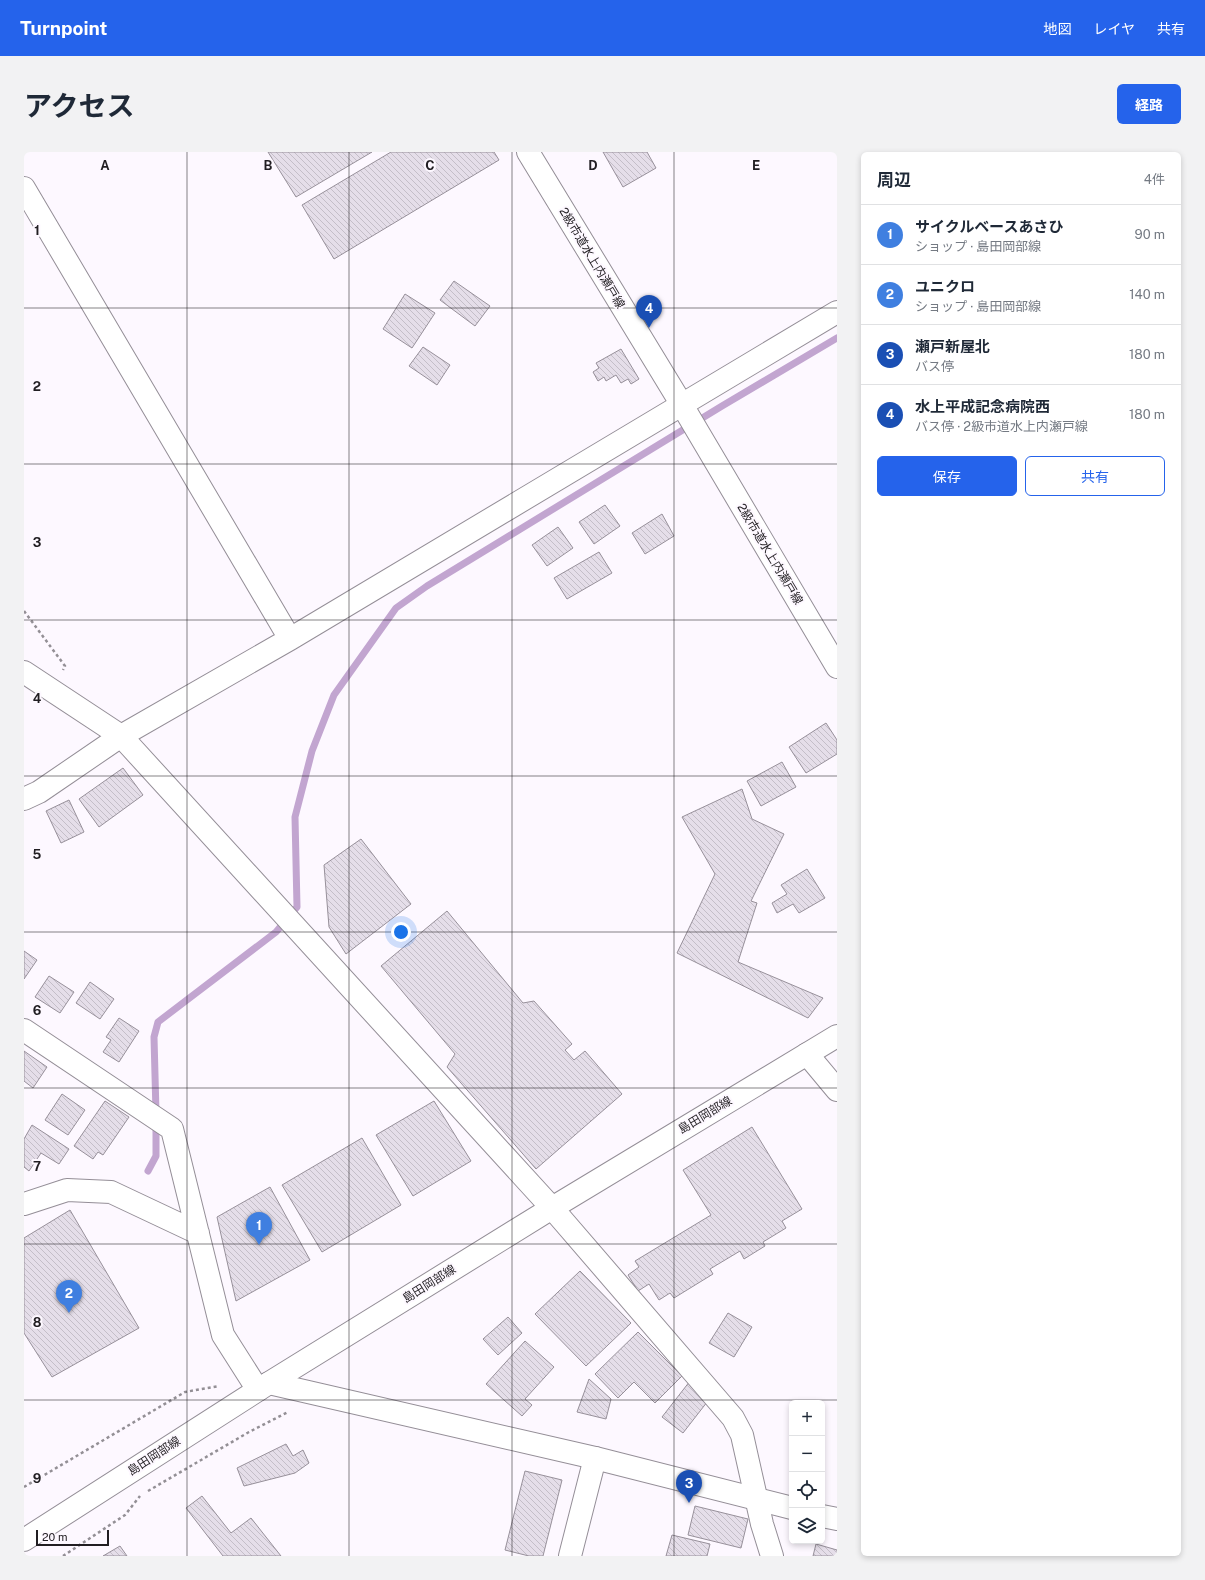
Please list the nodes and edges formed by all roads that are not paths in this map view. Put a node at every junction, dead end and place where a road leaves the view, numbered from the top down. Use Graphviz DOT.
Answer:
graph roads {
  1 [pos="528,152"];
  2 [pos="24,188"];
  3 [pos="837,312"];
  4 [pos="682,405"];
  5 [pos="290,639"];
  6 [pos="837,667"];
  7 [pos="24,672"];
  8 [pos="121,736"];
  9 [pos="24,799"];
  10 [pos="24,1030"];
  11 [pos="837,1036"];
  12 [pos="807,1054"];
  13 [pos="837,1090"];
  14 [pos="24,1204"];
  15 [pos="552,1208"];
  16 [pos="198,1233"];
  17 [pos="264,1386"];
  18 [pos="595,1458"];
  19 [pos="756,1499"];
  20 [pos="789,1507"];
  21 [pos="825,1517"];
  22 [pos="837,1519"];
  23 [pos="24,1540"];
  24 [pos="570,1556"];
  25 [pos="772,1556"];
  1 -- 4 [label="street, 2級市道水上内瀬戸線"];
  2 -- 5 [label="street"];
  3 -- 4 [label="street"];
  4 -- 5 [label="street"];
  4 -- 6 [label="street, 2級市道水上内瀬戸線"];
  5 -- 8 [label="street"];
  7 -- 8 [label="street"];
  8 -- 9 [label="street"];
  8 -- 15 [label="street"];
  10 -- 16 [label="street"];
  11 -- 12 [label="street, 島田岡部線"];
  12 -- 13 [label="street"];
  12 -- 15 [label="street, 島田岡部線"];
  14 -- 16 [label="street"];
  15 -- 17 [label="street, 島田岡部線"];
  15 -- 19 [label="street"];
  16 -- 17 [label="street"];
  17 -- 18 [label="street"];
  17 -- 23 [label="street, 島田岡部線"];
  18 -- 19 [label="street"];
  18 -- 24 [label="street"];
  19 -- 20 [label="street"];
  19 -- 25 [label="street"];
  21 -- 22 [label="street"];
}
